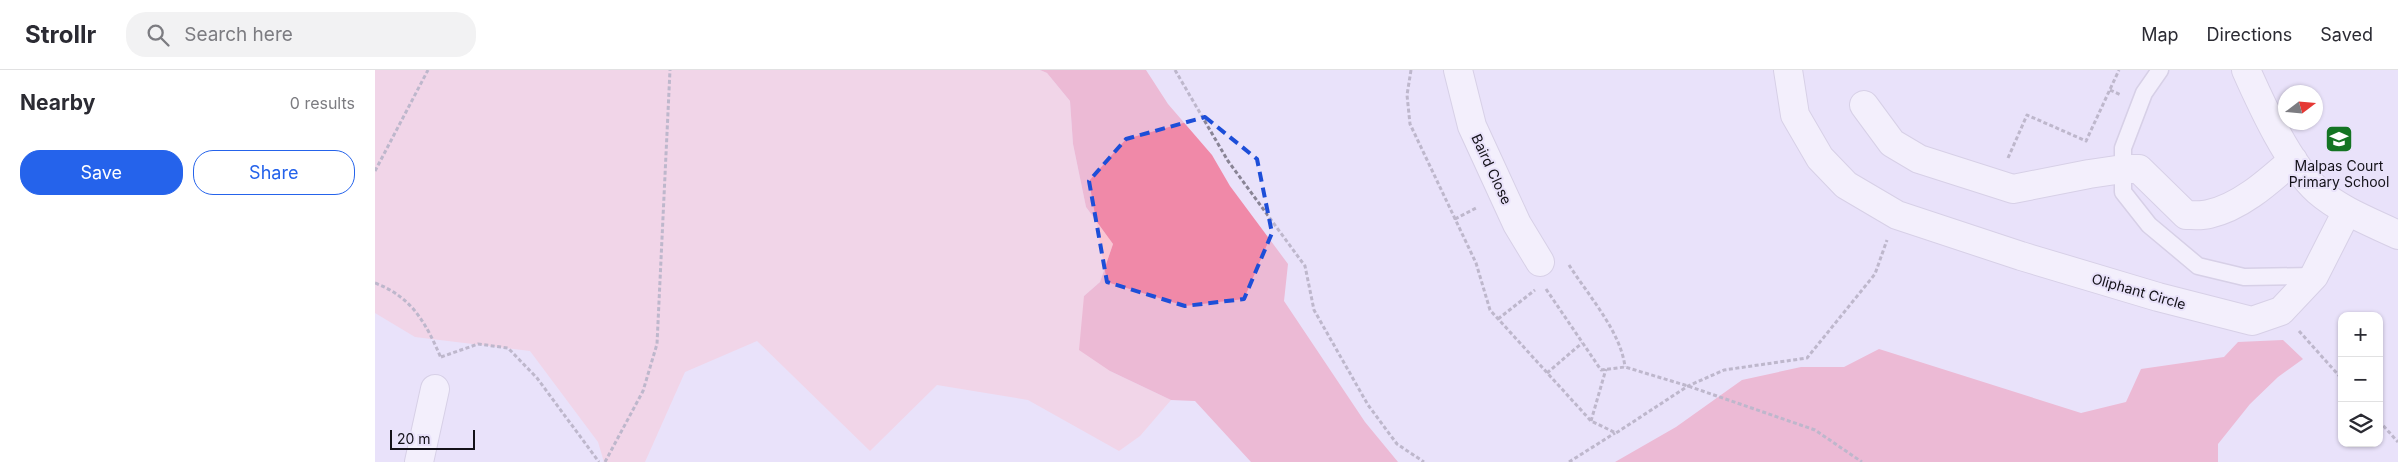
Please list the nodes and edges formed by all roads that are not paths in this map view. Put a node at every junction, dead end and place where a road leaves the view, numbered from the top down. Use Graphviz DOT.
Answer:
graph roads {
  1 [pos="1458,70"];
  2 [pos="1788,70"];
  3 [pos="2160,70"];
  4 [pos="2246,70"];
  5 [pos="1864,105"];
  6 [pos="2293,160"];
  7 [pos="2123,169"];
  8 [pos="2347,211"];
  9 [pos="2398,235"];
  10 [pos="1540,262"];
  11 [pos="2314,276"];
  12 [pos="435,389"];
  13 [pos="419,462"];
  1 -- 10 [label="street, Baird Close"];
  2 -- 11 [label="street, Oliphant Circle"];
  3 -- 7 [label="lane"];
  4 -- 6 [label="street"];
  5 -- 7 [label="street"];
  6 -- 7 [label="street"];
  6 -- 8 [label="street"];
  7 -- 11 [label="lane"];
  8 -- 9 [label="street"];
  8 -- 11 [label="street, Oliphant Circle"];
  12 -- 13 [label="street"];
}
